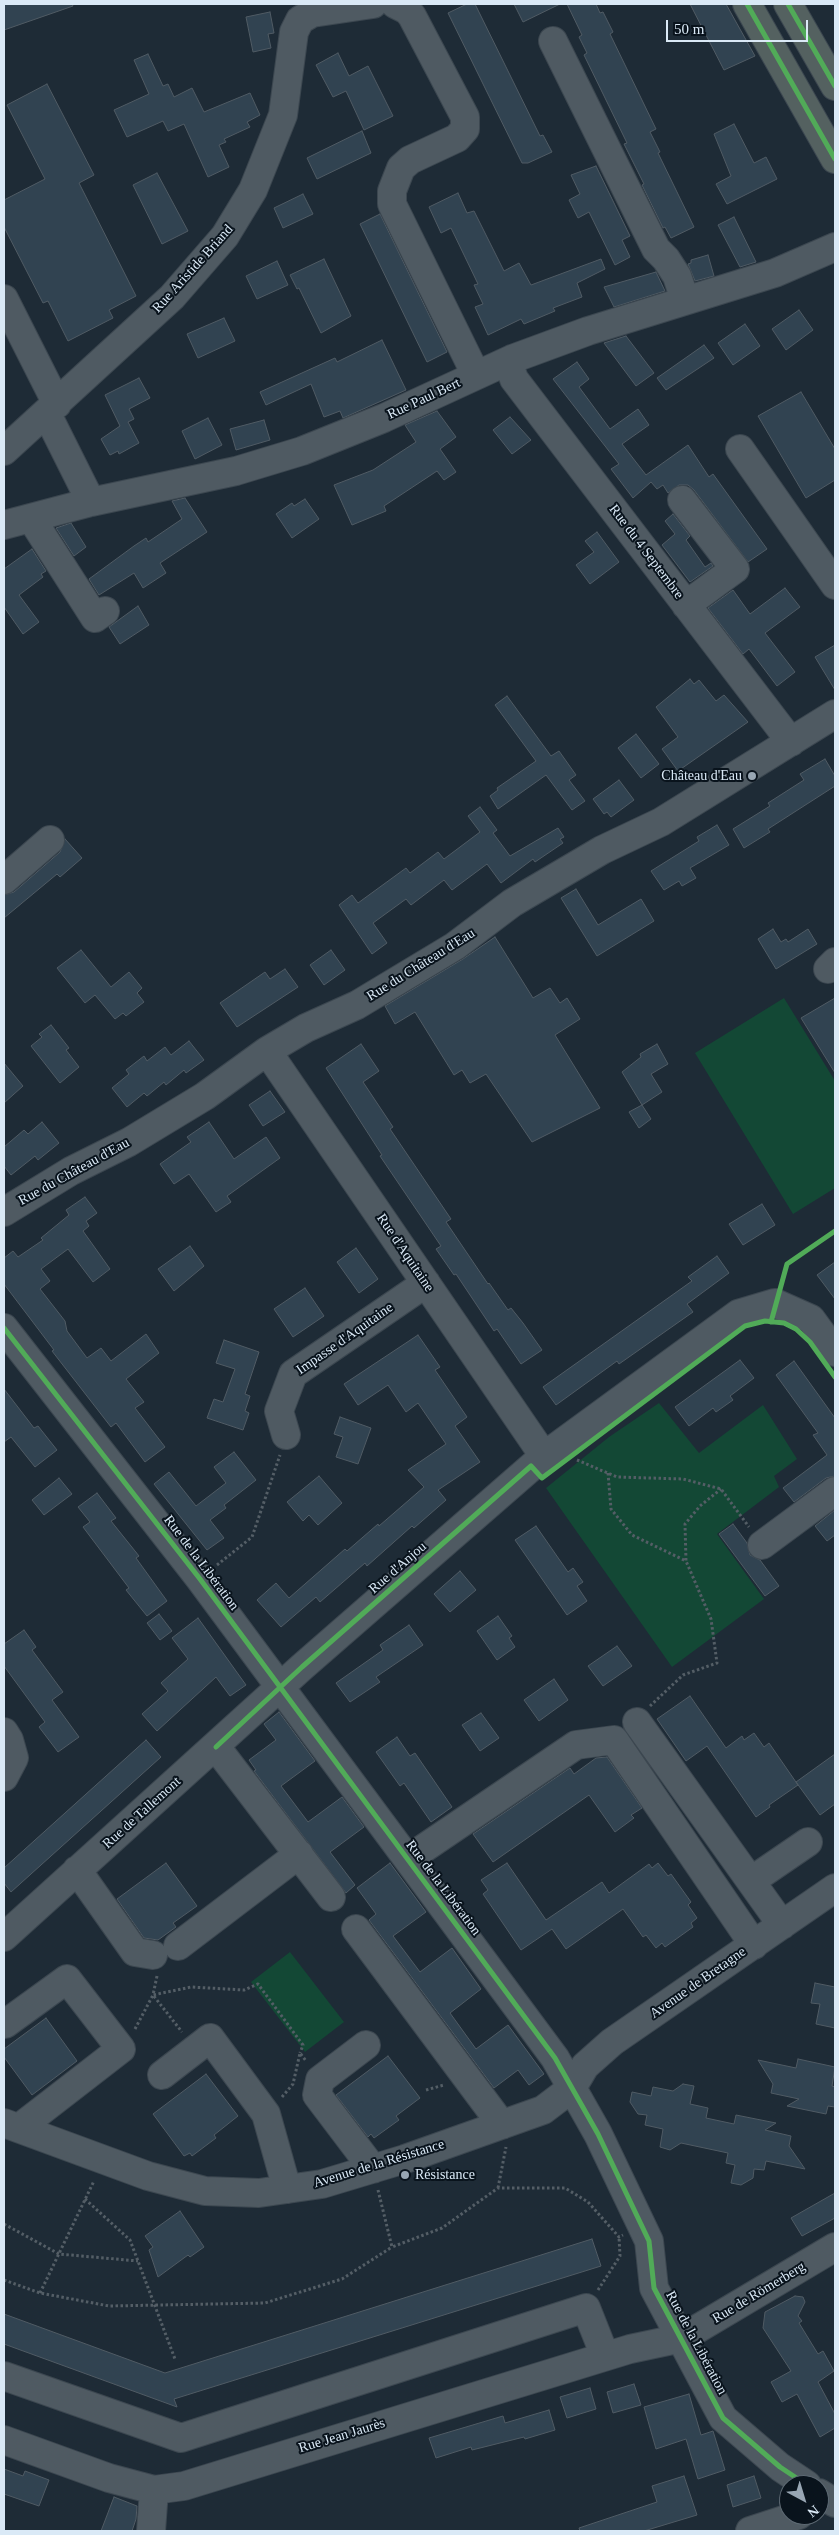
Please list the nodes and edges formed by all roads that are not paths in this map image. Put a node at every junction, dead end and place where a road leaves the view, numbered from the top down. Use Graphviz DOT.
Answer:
graph roads {
  1 [pos="373,4"];
  2 [pos="395,4"];
  3 [pos="747,4"];
  4 [pos="788,4"];
  5 [pos="553,42"];
  6 [pos="835,86"];
  7 [pos="835,159"];
  8 [pos="835,247"];
  9 [pos="4,299"];
  10 [pos="685,300"];
  11 [pos="512,359"];
  12 [pos="476,374"];
  13 [pos="52,409"];
  14 [pos="740,449"];
  15 [pos="4,451"];
  16 [pos="682,500"];
  17 [pos="91,502"];
  18 [pos="31,518"];
  19 [pos="4,525"];
  20 [pos="835,585"];
  21 [pos="686,605"];
  22 [pos="105,611"];
  23 [pos="835,714"];
  24 [pos="791,742"];
  25 [pos="50,840"];
  26 [pos="4,880"];
  27 [pos="267,1051"];
  28 [pos="4,1212"];
  29 [pos="426,1283"];
  30 [pos="4,1328"];
  31 [pos="835,1352"];
  32 [pos="286,1435"];
  33 [pos="556,1456"];
  34 [pos="835,1491"];
  35 [pos="762,1545"];
  36 [pos="279,1688"];
  37 [pos="637,1722"];
  38 [pos="4,1732"];
  39 [pos="216,1747"];
  40 [pos="4,1777"];
  41 [pos="808,1842"];
  42 [pos="299,1854"];
  43 [pos="408,1860"];
  44 [pos="77,1870"];
  45 [pos="751,1881"];
  46 [pos="835,1888"];
  47 [pos="331,1897"];
  48 [pos="782,1925"];
  49 [pos="356,1929"];
  50 [pos="4,1937"];
  51 [pos="754,1945"];
  52 [pos="5,2024"];
  53 [pos="366,2045"];
  54 [pos="162,2075"];
  55 [pos="572,2088"];
  56 [pos="502,2124"];
  57 [pos="12,2125"];
  58 [pos="373,2169"];
  59 [pos="287,2189"];
  60 [pos="835,2247"];
  61 [pos="682,2338"];
  62 [pos="605,2356"];
  63 [pos="4,2376"];
  64 [pos="4,2440"];
  65 [pos="792,2475"];
  66 [pos="154,2490"];
  67 [pos="779,2522"];
  68 [pos="152,2531"];
  69 [pos="750,2531"];
  1 -- 13 [label="street, Rue Aristide Briand"];
  2 -- 12 [label="street"];
  3 -- 7 [label="main road"];
  4 -- 6 [label="main road"];
  5 -- 10 [label="street"];
  8 -- 10 [label="street, Rue Paul Bert"];
  9 -- 13 [label="street"];
  10 -- 11 [label="street, Rue Paul Bert"];
  11 -- 12 [label="street, Rue Paul Bert"];
  11 -- 21 [label="street, Rue du 4 Septembre"];
  12 -- 17 [label="street, Rue Paul Bert"];
  13 -- 15 [label="street, Rue Aristide Briand"];
  13 -- 17 [label="street"];
  14 -- 20 [label="street"];
  16 -- 21 [label="street"];
  17 -- 18 [label="street, Rue Paul Bert"];
  18 -- 19 [label="street, Rue Paul Bert"];
  18 -- 22 [label="street"];
  21 -- 24 [label="street, Rue du 4 Septembre"];
  23 -- 24 [label="street, Rue du Château d'Eau"];
  24 -- 27 [label="street, Rue du Château d'Eau"];
  25 -- 26 [label="street"];
  27 -- 28 [label="street, Rue du Château d'Eau"];
  27 -- 29 [label="street, Rue d'Aquitaine"];
  29 -- 32 [label="street, Impasse d'Aquitaine"];
  29 -- 33 [label="street, Rue d'Aquitaine"];
  30 -- 36 [label="street, Rue de la Libération"];
  31 -- 33 [label="street, Rue d'Anjou"];
  33 -- 36 [label="street, Rue d'Anjou"];
  34 -- 35 [label="street"];
  36 -- 39 [label="street, Rue de Tallemont"];
  36 -- 43 [label="street, Rue de la Libération"];
  37 -- 45 [label="street"];
  38 -- 40 [label="street"];
  39 -- 42 [label="street"];
  39 -- 44 [label="street, Rue de Tallemont"];
  41 -- 45 [label="street"];
  42 -- 44 [label="street"];
  42 -- 47 [label="street"];
  43 -- 51 [label="street"];
  43 -- 55 [label="street, Rue de la Libération"];
  44 -- 50 [label="street, Rue de Tallemont"];
  45 -- 48 [label="street"];
  46 -- 48 [label="street, Avenue de Bretagne"];
  48 -- 51 [label="street, Avenue de Bretagne"];
  49 -- 56 [label="street"];
  51 -- 55 [label="street, Avenue de Bretagne"];
  52 -- 57 [label="street"];
  53 -- 58 [label="street"];
  54 -- 59 [label="street"];
  55 -- 56 [label="street, Avenue de la Résistance"];
  55 -- 61 [label="street, Rue de la Libération"];
  56 -- 58 [label="street, Avenue de la Résistance"];
  57 -- 59 [label="street, Avenue de la Résistance"];
  58 -- 59 [label="street, Avenue de la Résistance"];
  60 -- 61 [label="street, Rue de Römerberg"];
  61 -- 62 [label="street, Rue Jean Jaurès"];
  61 -- 65 [label="street, Rue de la Libération"];
  62 -- 63 [label="street"];
  62 -- 66 [label="street, Rue Jean Jaurès"];
  64 -- 66 [label="street, Rue Jean Jaurès"];
  66 -- 68 [label="street"];
  67 -- 69 [label="street"];
}
